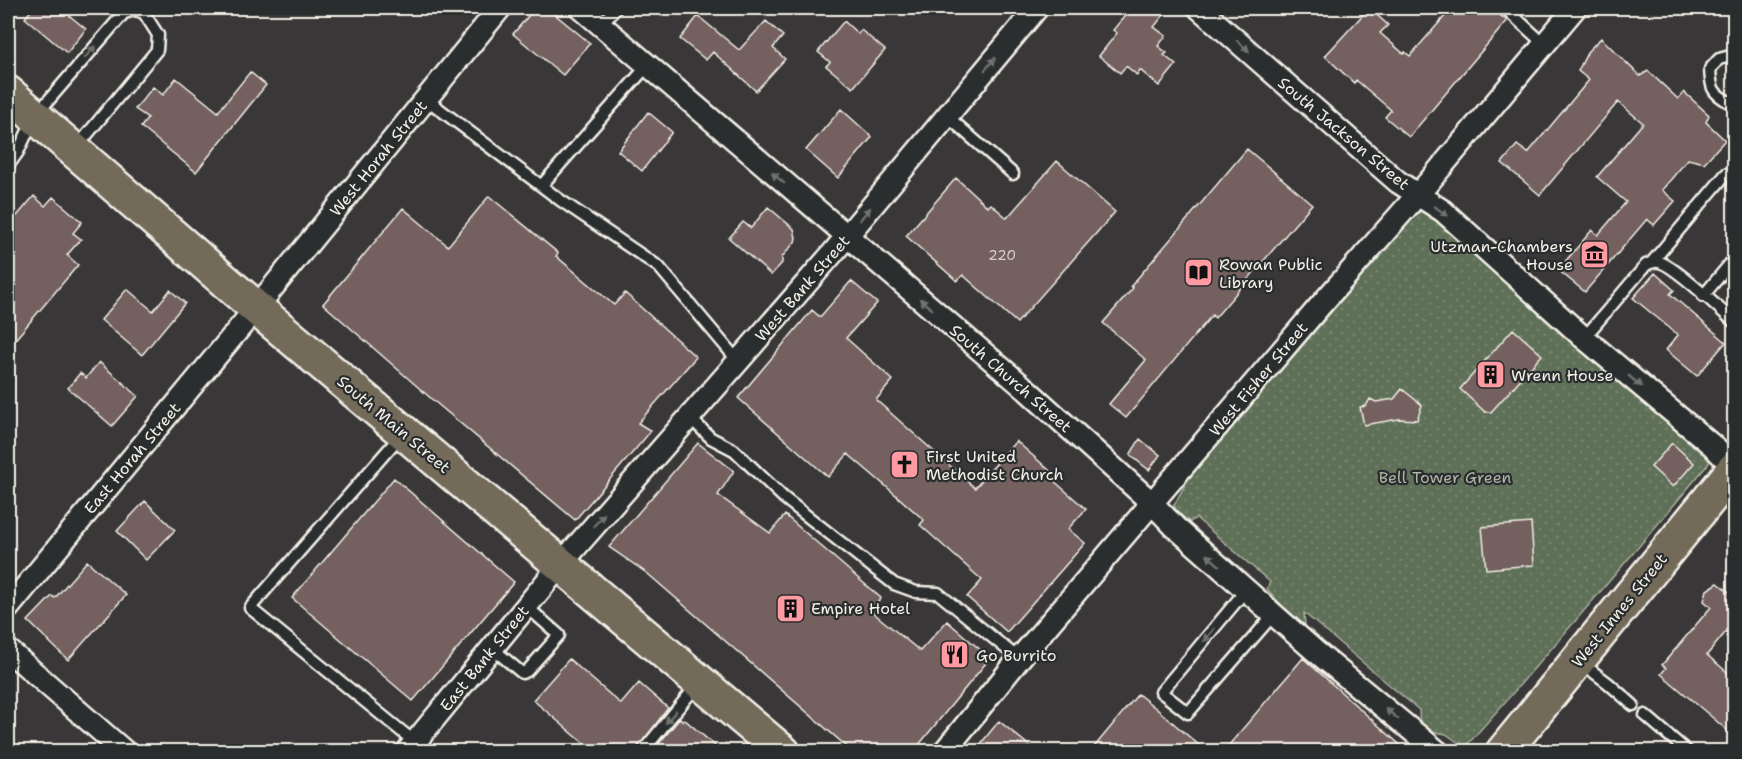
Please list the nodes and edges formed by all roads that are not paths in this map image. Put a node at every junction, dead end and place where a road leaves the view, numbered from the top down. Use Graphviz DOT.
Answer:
graph roads {
  1 [pos="500,8"];
  2 [pos="581,8"];
  3 [pos="616,8"];
  4 [pos="1037,8"];
  5 [pos="1199,8"];
  6 [pos="1504,8"];
  7 [pos="1575,8"];
  8 [pos="601,24"];
  9 [pos="1544,45"];
  10 [pos="1734,55"];
  11 [pos="648,65"];
  12 [pos="8,96"];
  13 [pos="426,99"];
  14 [pos="1734,100"];
  15 [pos="35,116"];
  16 [pos="947,116"];
  17 [pos="74,150"];
  18 [pos="8,166"];
  19 [pos="1013,174"];
  20 [pos="1726,174"];
  21 [pos="541,186"];
  22 [pos="1418,195"];
  23 [pos="846,236"];
  24 [pos="1734,259"];
  25 [pos="1652,262"];
  26 [pos="1703,296"];
  27 [pos="256,308"];
  28 [pos="1734,322"];
  29 [pos="1584,338"];
  30 [pos="738,361"];
  31 [pos="688,417"];
  32 [pos="404,432"];
  33 [pos="1734,468"];
  34 [pos="1152,503"];
  35 [pos="561,564"];
  36 [pos="1246,590"];
  37 [pos="526,606"];
  38 [pos="8,608"];
  39 [pos="1274,614"];
  40 [pos="492,648"];
  41 [pos="8,650"];
  42 [pos="1019,659"];
  43 [pos="1577,660"];
  44 [pos="700,682"];
  45 [pos="1633,705"];
  46 [pos="1645,715"];
  47 [pos="416,748"];
  48 [pos="125,752"];
  49 [pos="642,752"];
  50 [pos="783,752"];
  51 [pos="944,752"];
  52 [pos="1438,752"];
  53 [pos="1503,752"];
  54 [pos="1688,752"];
  1 -- 13 [label="street, West Horah Street"];
  2 -- 8 [label="street, South Church Street"];
  3 -- 8 [label="lane"];
  16 -- 4 [label="street, West Bank Street, one-way"];
  5 -- 22 [label="street, South Jackson Street, one-way"];
  6 -- 9 [label="lane"];
  7 -- 9 [label="street, West Fisher Street"];
  8 -- 11 [label="street, South Church Street"];
  9 -- 22 [label="street, West Fisher Street"];
  10 -- 14 [label="lane"];
  11 -- 21 [label="lane"];
  23 -- 11 [label="street, South Church Street, one-way"];
  12 -- 15 [label="main road, South Main Street"];
  13 -- 21 [label="lane"];
  13 -- 27 [label="street, West Horah Street"];
  15 -- 17 [label="main road, South Main Street"];
  15 -- 17 [label="lane, one-way"];
  15 -- 18 [label="lane"];
  16 -- 19 [label="lane"];
  23 -- 16 [label="street, West Bank Street, one-way"];
  17 -- 27 [label="main road, South Main Street"];
  20 -- 25 [label="lane"];
  21 -- 30 [label="lane"];
  22 -- 29 [label="street, South Jackson Street, one-way"];
  22 -- 34 [label="street, West Fisher Street"];
  23 -- 30 [label="street, West Bank Street"];
  34 -- 23 [label="street, South Church Street, one-way"];
  24 -- 26 [label="lane"];
  25 -- 26 [label="lane"];
  25 -- 29 [label="lane"];
  26 -- 28 [label="lane"];
  27 -- 32 [label="main road, South Main Street"];
  27 -- 38 [label="street, East Horah Street"];
  29 -- 33 [label="street, South Jackson Street, one-way"];
  30 -- 31 [label="street, West Bank Street"];
  35 -- 31 [label="street, West Bank Street, one-way"];
  31 -- 42 [label="lane"];
  32 -- 35 [label="main road, South Main Street"];
  32 -- 47 [label="lane"];
  33 -- 43 [label="main road, West Innes Street"];
  36 -- 34 [label="street, South Church Street, one-way"];
  34 -- 42 [label="street, West Fisher Street"];
  35 -- 37 [label="street, East Bank Street"];
  35 -- 44 [label="main road, South Main Street"];
  36 -- 39 [label="street, South Church Street"];
  36 -- 39 [label="lane, one-way"];
  37 -- 40 [label="street, East Bank Street"];
  37 -- 40 [label="lane"];
  52 -- 39 [label="street, South Church Street, one-way"];
  40 -- 47 [label="street, East Bank Street"];
  41 -- 48 [label="street"];
  42 -- 51 [label="street, West Fisher Street"];
  43 -- 45 [label="lane"];
  43 -- 53 [label="main road, West Innes Street"];
  44 -- 49 [label="lane, one-way"];
  44 -- 50 [label="main road, South Main Street"];
  46 -- 54 [label="lane"];
}
